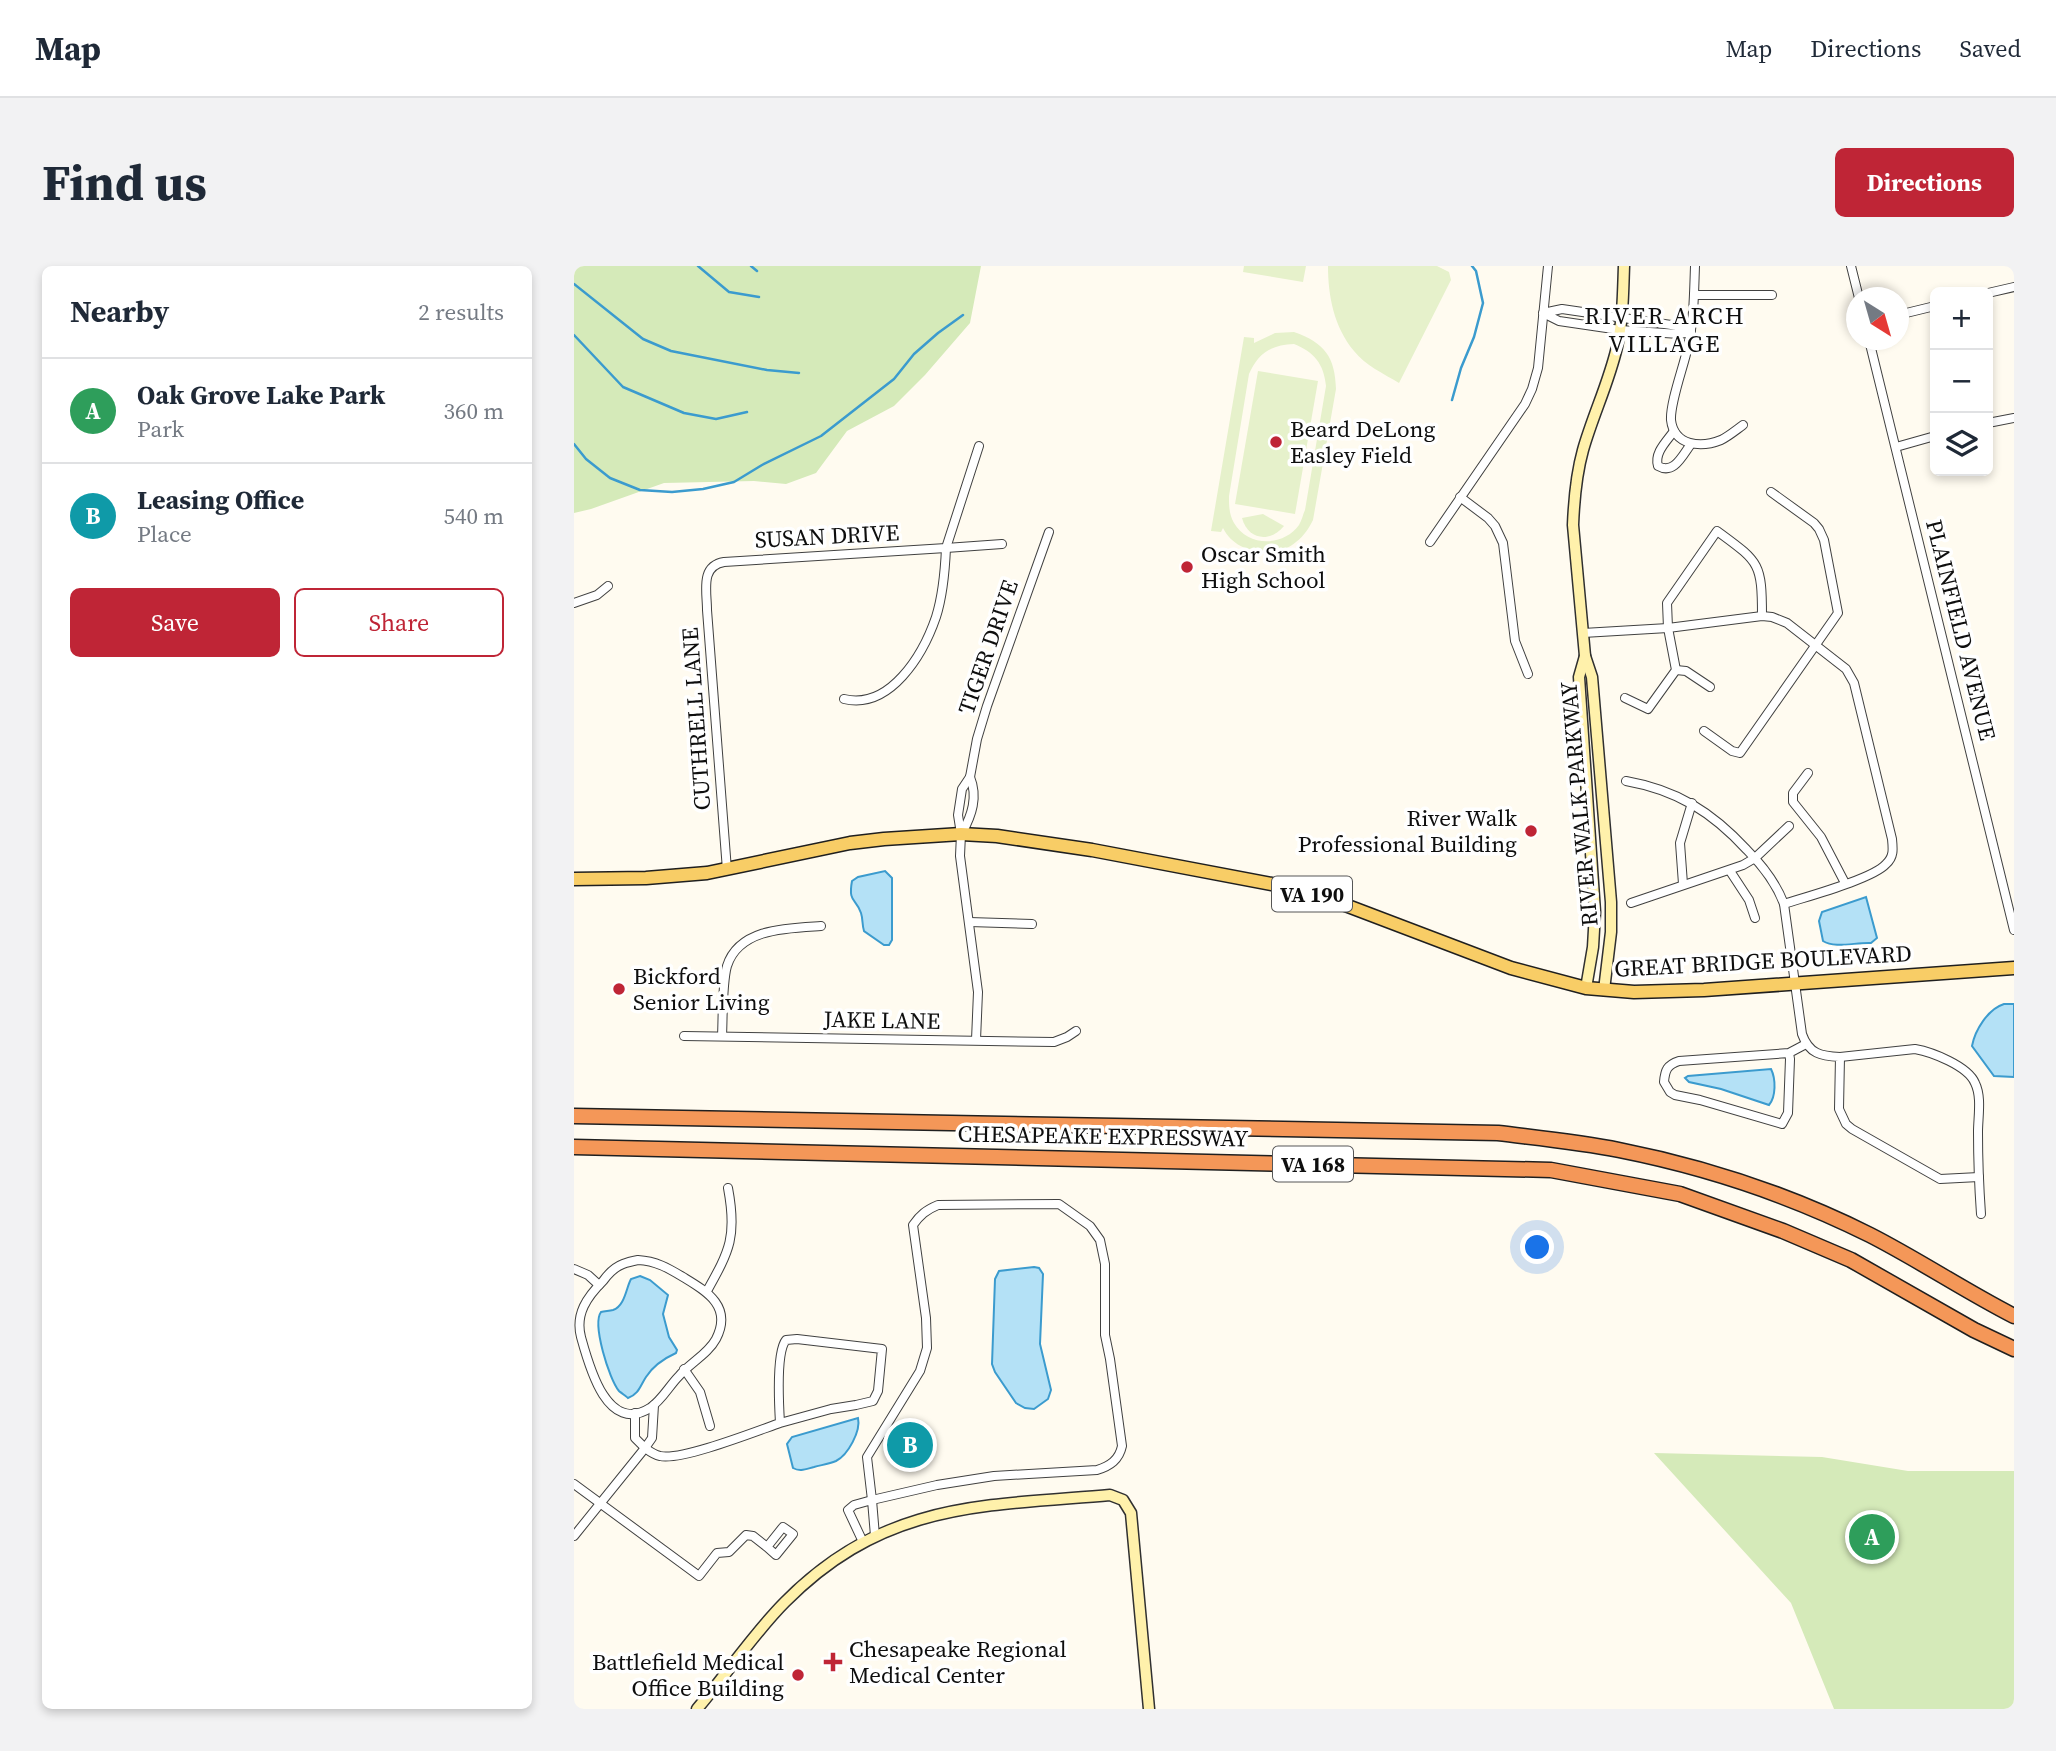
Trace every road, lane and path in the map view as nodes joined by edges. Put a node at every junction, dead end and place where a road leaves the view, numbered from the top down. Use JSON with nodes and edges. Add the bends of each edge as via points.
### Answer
{"nodes":[{"id":1,"x":1548,"y":266,"type":"edge"},
{"id":2,"x":1624,"y":266,"type":"edge"},
{"id":3,"x":1695,"y":266,"type":"edge"},
{"id":4,"x":1850,"y":266,"type":"edge"},
{"id":5,"x":1856,"y":287,"type":"edge"},
{"id":6,"x":2014,"y":287,"type":"edge"},
{"id":7,"x":1993,"y":292,"type":"edge"},
{"id":8,"x":1694,"y":295,"type":"junction"},
{"id":9,"x":1772,"y":295,"type":"dead end"},
{"id":10,"x":1930,"y":307,"type":"edge"},
{"id":11,"x":1909,"y":312,"type":"edge"},
{"id":12,"x":1544,"y":313,"type":"junction"},
{"id":13,"x":1622,"y":316,"type":"junction"},
{"id":14,"x":1620,"y":330,"type":"junction"},
{"id":15,"x":1691,"y":331,"type":"junction"},
{"id":16,"x":1872,"y":350,"type":"edge"},
{"id":17,"x":2014,"y":418,"type":"edge"},
{"id":18,"x":1993,"y":422,"type":"edge"},
{"id":19,"x":1743,"y":425,"type":"dead end"},
{"id":20,"x":1674,"y":431,"type":"junction"},
{"id":21,"x":1930,"y":437,"type":"edge"},
{"id":22,"x":1691,"y":444,"type":"junction"},
{"id":23,"x":979,"y":446,"type":"dead end"},
{"id":24,"x":1896,"y":447,"type":"junction"},
{"id":25,"x":1772,"y":492,"type":"dead end"},
{"id":26,"x":1460,"y":497,"type":"junction"},
{"id":27,"x":1049,"y":532,"type":"dead end"},
{"id":28,"x":1430,"y":542,"type":"dead end"},
{"id":29,"x":1002,"y":544,"type":"dead end"},
{"id":30,"x":946,"y":548,"type":"junction"},
{"id":31,"x":711,"y":567,"type":"joint"},
{"id":32,"x":608,"y":586,"type":"dead end"},
{"id":33,"x":574,"y":603,"type":"edge"},
{"id":34,"x":1762,"y":616,"type":"junction"},
{"id":35,"x":1668,"y":628,"type":"junction"},
{"id":36,"x":1583,"y":633,"type":"junction"},
{"id":37,"x":1817,"y":645,"type":"junction"},
{"id":38,"x":1585,"y":656,"type":"junction"},
{"id":39,"x":1676,"y":670,"type":"junction"},
{"id":40,"x":1528,"y":674,"type":"dead end"},
{"id":41,"x":1710,"y":687,"type":"dead end"},
{"id":42,"x":1625,"y":698,"type":"dead end"},
{"id":43,"x":844,"y":699,"type":"dead end"},
{"id":44,"x":1704,"y":732,"type":"dead end"},
{"id":45,"x":1808,"y":773,"type":"dead end"},
{"id":46,"x":970,"y":777,"type":"junction"},
{"id":47,"x":1626,"y":781,"type":"dead end"},
{"id":48,"x":1692,"y":803,"type":"junction"},
{"id":49,"x":1789,"y":825,"type":"dead end"},
{"id":50,"x":961,"y":834,"type":"junction"},
{"id":51,"x":1755,"y":858,"type":"junction"},
{"id":52,"x":727,"y":870,"type":"junction"},
{"id":53,"x":574,"y":871,"type":"edge"},
{"id":54,"x":1730,"y":871,"type":"junction"},
{"id":55,"x":574,"y":879,"type":"edge"},
{"id":56,"x":608,"y":879,"type":"junction"},
{"id":57,"x":1845,"y":883,"type":"junction"},
{"id":58,"x":1683,"y":884,"type":"junction"},
{"id":59,"x":1632,"y":903,"type":"dead end"},
{"id":60,"x":1784,"y":904,"type":"junction"},
{"id":61,"x":1755,"y":918,"type":"dead end"},
{"id":62,"x":969,"y":922,"type":"junction"},
{"id":63,"x":1032,"y":924,"type":"dead end"},
{"id":64,"x":821,"y":926,"type":"dead end"},
{"id":65,"x":2014,"y":930,"type":"edge"},
{"id":66,"x":2014,"y":968,"type":"edge"},
{"id":67,"x":1796,"y":983,"type":"junction"},
{"id":68,"x":1586,"y":988,"type":"junction"},
{"id":69,"x":1605,"y":990,"type":"junction"},
{"id":70,"x":1076,"y":1031,"type":"dead end"},
{"id":71,"x":684,"y":1036,"type":"dead end"},
{"id":72,"x":722,"y":1036,"type":"junction"},
{"id":73,"x":976,"y":1041,"type":"junction"},
{"id":74,"x":1806,"y":1044,"type":"junction"},
{"id":75,"x":1788,"y":1053,"type":"junction"},
{"id":76,"x":1840,"y":1056,"type":"junction"},
{"id":77,"x":574,"y":1116,"type":"edge"},
{"id":78,"x":574,"y":1147,"type":"edge"},
{"id":79,"x":1979,"y":1177,"type":"junction"},
{"id":80,"x":728,"y":1188,"type":"dead end"},
{"id":81,"x":1981,"y":1213,"type":"dead end"},
{"id":82,"x":574,"y":1269,"type":"edge"},
{"id":83,"x":599,"y":1285,"type":"junction"},
{"id":84,"x":707,"y":1291,"type":"junction"},
{"id":85,"x":2014,"y":1316,"type":"edge"},
{"id":86,"x":2014,"y":1349,"type":"edge"},
{"id":87,"x":684,"y":1369,"type":"junction"},
{"id":88,"x":654,"y":1405,"type":"junction"},
{"id":89,"x":635,"y":1413,"type":"junction"},
{"id":90,"x":780,"y":1423,"type":"junction"},
{"id":91,"x":710,"y":1426,"type":"dead end"},
{"id":92,"x":645,"y":1448,"type":"junction"},
{"id":93,"x":574,"y":1484,"type":"edge"},
{"id":94,"x":872,"y":1500,"type":"junction"},
{"id":95,"x":599,"y":1505,"type":"junction"},
{"id":96,"x":574,"y":1536,"type":"edge"},
{"id":97,"x":875,"y":1536,"type":"junction"},
{"id":98,"x":863,"y":1542,"type":"junction"},
{"id":99,"x":767,"y":1548,"type":"dead end"},
{"id":100,"x":697,"y":1709,"type":"edge"},
{"id":101,"x":1149,"y":1709,"type":"edge"}],
"edges":[{"from":1,"to":12,"type":"street"},
{"from":2,"to":13,"type":"street","name":"RIVER WALK PARKWAY"},
{"from":3,"to":8,"type":"street"},
{"from":4,"to":5,"type":"street"},
{"from":6,"to":7,"type":"street"},
{"from":8,"to":9,"type":"street"},
{"from":8,"to":15,"type":"street"},
{"from":10,"to":11,"type":"street"},
{"from":12,"to":13,"type":"street","via":[[1562,309]]},
{"from":12,"to":14,"type":"street","via":[[1559,321]]},
{"from":12,"to":26,"type":"street","via":[[1538,368],[1525,404]]},
{"from":13,"to":14,"type":"street","name":"RIVER WALK PARKWAY"},
{"from":13,"to":15,"type":"street"},
{"from":14,"to":15,"type":"street"},
{"from":14,"to":36,"type":"street","name":"RIVER WALK PARKWAY","via":[[1575,485],[1573,525]]},
{"from":15,"to":20,"type":"street","via":[[1671,411]]},
{"from":16,"to":24,"type":"street","name":"PLAINFIELD AVENUE"},
{"from":17,"to":18,"type":"street"},
{"from":19,"to":22,"type":"street","via":[[1722,439]]},
{"from":20,"to":22,"type":"street"},
{"from":20,"to":22,"type":"street","via":[[1656,459],[1658,466],[1670,469],[1676,465]]},
{"from":21,"to":24,"type":"street"},
{"from":23,"to":30,"type":"street"},
{"from":24,"to":65,"type":"street","name":"PLAINFIELD AVENUE"},
{"from":25,"to":37,"type":"street","via":[[1814,523],[1824,540],[1838,613]]},
{"from":26,"to":28,"type":"street"},
{"from":26,"to":40,"type":"street","via":[[1488,518],[1500,534],[1515,641]]},
{"from":27,"to":46,"type":"street","name":"TIGER DRIVE","via":[[987,706]]},
{"from":29,"to":30,"type":"street","name":"SUSAN DRIVE"},
{"from":30,"to":31,"type":"street","name":"SUSAN DRIVE","via":[[724,562]]},
{"from":30,"to":43,"type":"street","via":[[936,618],[912,664],[882,694],[866,701]]},
{"from":31,"to":52,"type":"street","name":"CUTHRELL LANE","via":[[706,577],[707,610]]},
{"from":32,"to":33,"type":"street"},
{"from":34,"to":35,"type":"street"},
{"from":34,"to":35,"type":"street","via":[[1757,566],[1717,531],[1667,603]]},
{"from":34,"to":37,"type":"street","via":[[1787,623]]},
{"from":35,"to":36,"type":"street"},
{"from":35,"to":39,"type":"street"},
{"from":36,"to":38,"type":"street","name":"RIVER WALK PARKWAY"},
{"from":37,"to":44,"type":"street","via":[[1740,752]]},
{"from":37,"to":57,"type":"street","via":[[1846,669],[1854,683],[1892,839],[1893,853],[1887,864],[1874,874]]},
{"from":38,"to":68,"type":"street","name":"RIVER WALK PARKWAY","via":[[1579,677],[1595,912]]},
{"from":38,"to":69,"type":"street","name":"RIVER WALK PARKWAY","via":[[1592,677],[1611,902]]},
{"from":39,"to":41,"type":"street","via":[[1686,671]]},
{"from":39,"to":42,"type":"street","via":[[1648,709]]},
{"from":45,"to":57,"type":"street","via":[[1793,793],[1793,802],[1821,837]]},
{"from":46,"to":50,"type":"street","name":"TIGER DRIVE","via":[[962,789]]},
{"from":46,"to":50,"type":"street","name":"TIGER DRIVE","via":[[975,791]]},
{"from":47,"to":48,"type":"street","via":[[1665,790]]},
{"from":48,"to":51,"type":"street"},
{"from":48,"to":58,"type":"street","via":[[1681,843]]},
{"from":49,"to":51,"type":"street"},
{"from":50,"to":52,"type":"main road","name":"GREAT BRIDGE BOULEVARD","number":"VA 190","via":[[850,843]]},
{"from":50,"to":62,"type":"street"},
{"from":50,"to":68,"type":"main road","name":"GREAT BRIDGE BOULEVARD","number":"VA 190","via":[[1017,837],[1293,888],[1511,968]]},
{"from":51,"to":54,"type":"street"},
{"from":51,"to":60,"type":"street"},
{"from":52,"to":56,"type":"main road","name":"GREAT BRIDGE BOULEVARD","number":"VA 190"},
{"from":53,"to":56,"type":"main road"},
{"from":54,"to":58,"type":"street"},
{"from":54,"to":61,"type":"street"},
{"from":55,"to":56,"type":"main road","name":"GREAT BRIDGE BOULEVARD","number":"VA 190"},
{"from":57,"to":60,"type":"street"},
{"from":58,"to":59,"type":"street"},
{"from":60,"to":67,"type":"street"},
{"from":62,"to":63,"type":"street"},
{"from":62,"to":73,"type":"street","via":[[978,992]]},
{"from":64,"to":72,"type":"street","via":[[755,936],[735,951],[726,968]]},
{"from":66,"to":67,"type":"main road","name":"GREAT BRIDGE BOULEVARD","number":"VA 190"},
{"from":67,"to":69,"type":"main road","name":"GREAT BRIDGE BOULEVARD","number":"VA 190","via":[[1650,993]]},
{"from":67,"to":74,"type":"street"},
{"from":68,"to":69,"type":"main road","name":"GREAT BRIDGE BOULEVARD","number":"VA 190"},
{"from":70,"to":73,"type":"street","name":"JAKE LANE","via":[[1054,1042]]},
{"from":71,"to":72,"type":"street","name":"JAKE LANE"},
{"from":72,"to":73,"type":"street","name":"JAKE LANE"},
{"from":74,"to":75,"type":"street"},
{"from":74,"to":76,"type":"street","via":[[1823,1056]]},
{"from":75,"to":75,"type":"street","via":[[1679,1061],[1666,1068],[1664,1082],[1675,1095],[1782,1124],[1788,1113]]},
{"from":76,"to":79,"type":"street","via":[[1839,1109],[1846,1124],[1940,1178]]},
{"from":76,"to":79,"type":"street","via":[[1915,1049],[1960,1067],[1972,1077],[1978,1091]]},
{"from":77,"to":85,"type":"highway","name":"CHESAPEAKE EXPRESSWAY","number":"VA 168","via":[[1498,1133],[1543,1139],[1619,1150],[1793,1201],[1871,1236]]},
{"from":78,"to":86,"type":"highway","name":"CHESAPEAKE EXPRESSWAY","number":"VA 168","via":[[1550,1170],[1680,1194],[1783,1231],[1851,1260]]},
{"from":79,"to":81,"type":"street"},
{"from":80,"to":84,"type":"street","via":[[732,1237]]},
{"from":82,"to":83,"type":"street"},
{"from":83,"to":84,"type":"street","via":[[621,1264],[638,1260],[654,1262]]},
{"from":83,"to":89,"type":"street","via":[[581,1312],[581,1336],[601,1395],[613,1408]]},
{"from":84,"to":87,"type":"street","via":[[719,1311],[718,1336],[709,1350]]},
{"from":87,"to":88,"type":"street"},
{"from":87,"to":91,"type":"street","via":[[700,1391]]},
{"from":88,"to":89,"type":"street"},
{"from":88,"to":92,"type":"street","via":[[652,1438]]},
{"from":89,"to":92,"type":"street","via":[[635,1438]]},
{"from":90,"to":90,"type":"street","via":[[873,1401],[882,1349],[786,1340],[781,1349]]},
{"from":90,"to":92,"type":"street","via":[[677,1455],[660,1456]]},
{"from":92,"to":95,"type":"street"},
{"from":93,"to":95,"type":"street"},
{"from":94,"to":94,"type":"street","via":[[867,1457],[920,1371],[927,1348],[913,1225],[919,1216],[938,1205],[1059,1204],[1090,1226],[1100,1240],[1105,1264],[1105,1335],[1122,1446],[1115,1461],[1097,1470],[994,1476]]},
{"from":94,"to":97,"type":"street"},
{"from":94,"to":98,"type":"street","via":[[848,1510]]},
{"from":95,"to":96,"type":"street"},
{"from":95,"to":99,"type":"street","via":[[699,1576],[717,1553],[729,1552],[746,1535]]},
{"from":97,"to":98,"type":"street"},
{"from":97,"to":101,"type":"street","via":[[922,1517],[997,1503],[1110,1495],[1124,1500],[1133,1524]]},
{"from":98,"to":100,"type":"street","via":[[812,1577],[783,1604]]}]}
